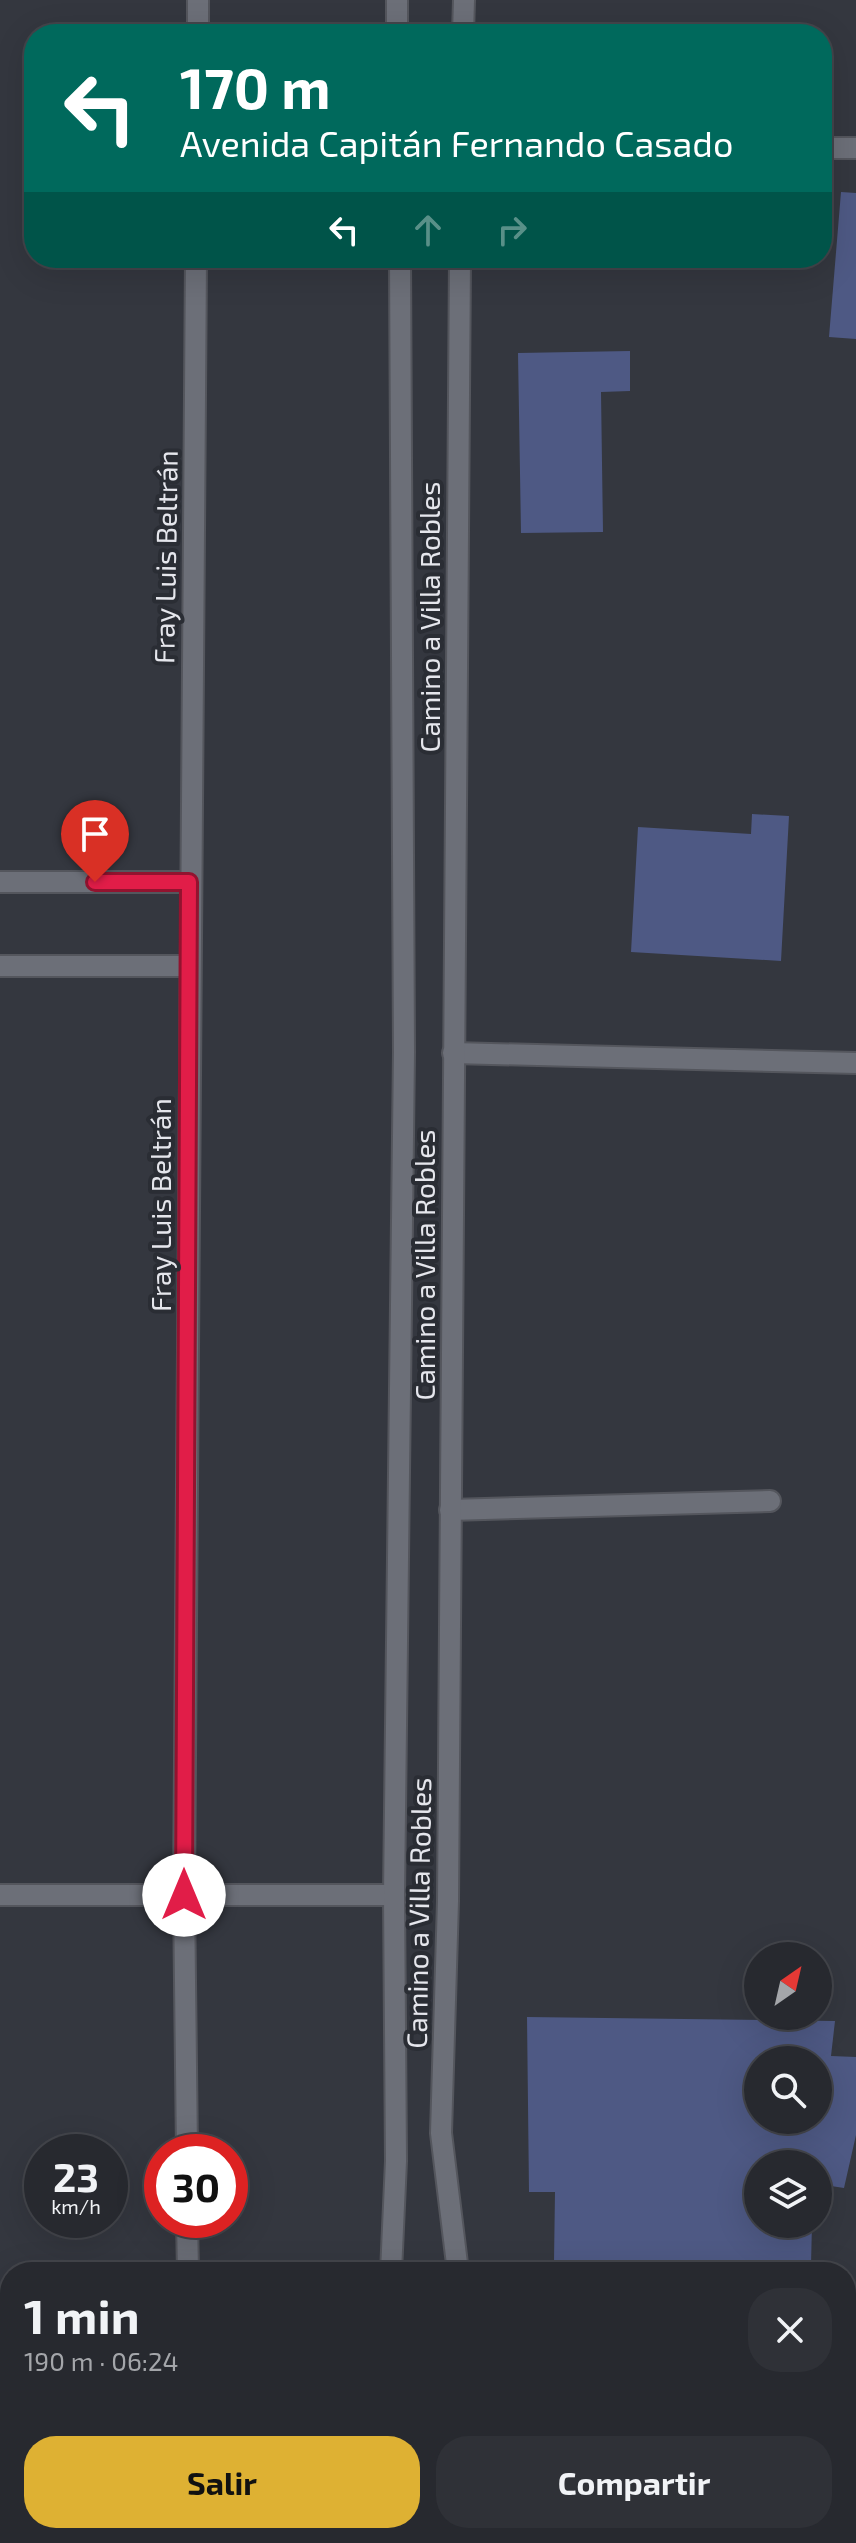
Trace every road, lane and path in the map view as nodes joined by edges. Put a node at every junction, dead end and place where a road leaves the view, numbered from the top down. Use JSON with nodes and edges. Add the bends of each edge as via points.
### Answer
{"nodes":[{"id":1,"x":198,"y":0,"type":"edge"},
{"id":2,"x":389,"y":0,"type":"edge"},
{"id":3,"x":397,"y":0,"type":"edge"},
{"id":4,"x":464,"y":0,"type":"edge"},
{"id":5,"x":198,"y":24,"type":"edge"},
{"id":6,"x":397,"y":24,"type":"edge"},
{"id":7,"x":463,"y":24,"type":"edge"},
{"id":8,"x":832,"y":148,"type":"edge"},
{"id":9,"x":856,"y":148,"type":"edge"},
{"id":10,"x":196,"y":268,"type":"edge"},
{"id":11,"x":400,"y":268,"type":"edge"},
{"id":12,"x":460,"y":268,"type":"edge"},
{"id":13,"x":0,"y":882,"type":"edge"},
{"id":14,"x":189,"y":882,"type":"junction"},
{"id":15,"x":0,"y":966,"type":"edge"},
{"id":16,"x":189,"y":966,"type":"junction"},
{"id":17,"x":453,"y":1053,"type":"junction"},
{"id":18,"x":856,"y":1063,"type":"edge"},
{"id":19,"x":770,"y":1501,"type":"dead end"},
{"id":20,"x":450,"y":1510,"type":"junction"},
{"id":21,"x":0,"y":1895,"type":"edge"},
{"id":22,"x":184,"y":1895,"type":"junction"},
{"id":23,"x":394,"y":1895,"type":"junction"},
{"id":24,"x":187,"y":2134,"type":"edge"},
{"id":25,"x":187,"y":2238,"type":"edge"},
{"id":26,"x":188,"y":2262,"type":"edge"},
{"id":27,"x":391,"y":2262,"type":"edge"},
{"id":28,"x":457,"y":2262,"type":"edge"}],
"edges":[{"from":1,"to":5,"type":"main road"},
{"from":2,"to":3,"type":"main road"},
{"from":3,"to":6,"type":"main road"},
{"from":4,"to":7,"type":"main road"},
{"from":8,"to":9,"type":"main road"},
{"from":10,"to":14,"type":"main road","name":"Fray Luis Beltrán"},
{"from":11,"to":23,"type":"main road","name":"Camino a Villa Robles","via":[[404,1052]]},
{"from":12,"to":17,"type":"main road","name":"Camino a Villa Robles"},
{"from":13,"to":14,"type":"main road"},
{"from":14,"to":16,"type":"main road","name":"Fray Luis Beltrán"},
{"from":15,"to":16,"type":"main road"},
{"from":16,"to":22,"type":"main road","name":"Fray Luis Beltrán"},
{"from":17,"to":18,"type":"main road"},
{"from":17,"to":20,"type":"main road","name":"Camino a Villa Robles"},
{"from":19,"to":20,"type":"main road"},
{"from":20,"to":28,"type":"main road","name":"Camino a Villa Robles","via":[[441,2133]]},
{"from":21,"to":22,"type":"main road"},
{"from":22,"to":23,"type":"main road"},
{"from":22,"to":24,"type":"main road","name":"Fray Luis Beltrán"},
{"from":23,"to":27,"type":"main road","name":"Camino a Villa Robles"},
{"from":25,"to":26,"type":"main road"}]}
